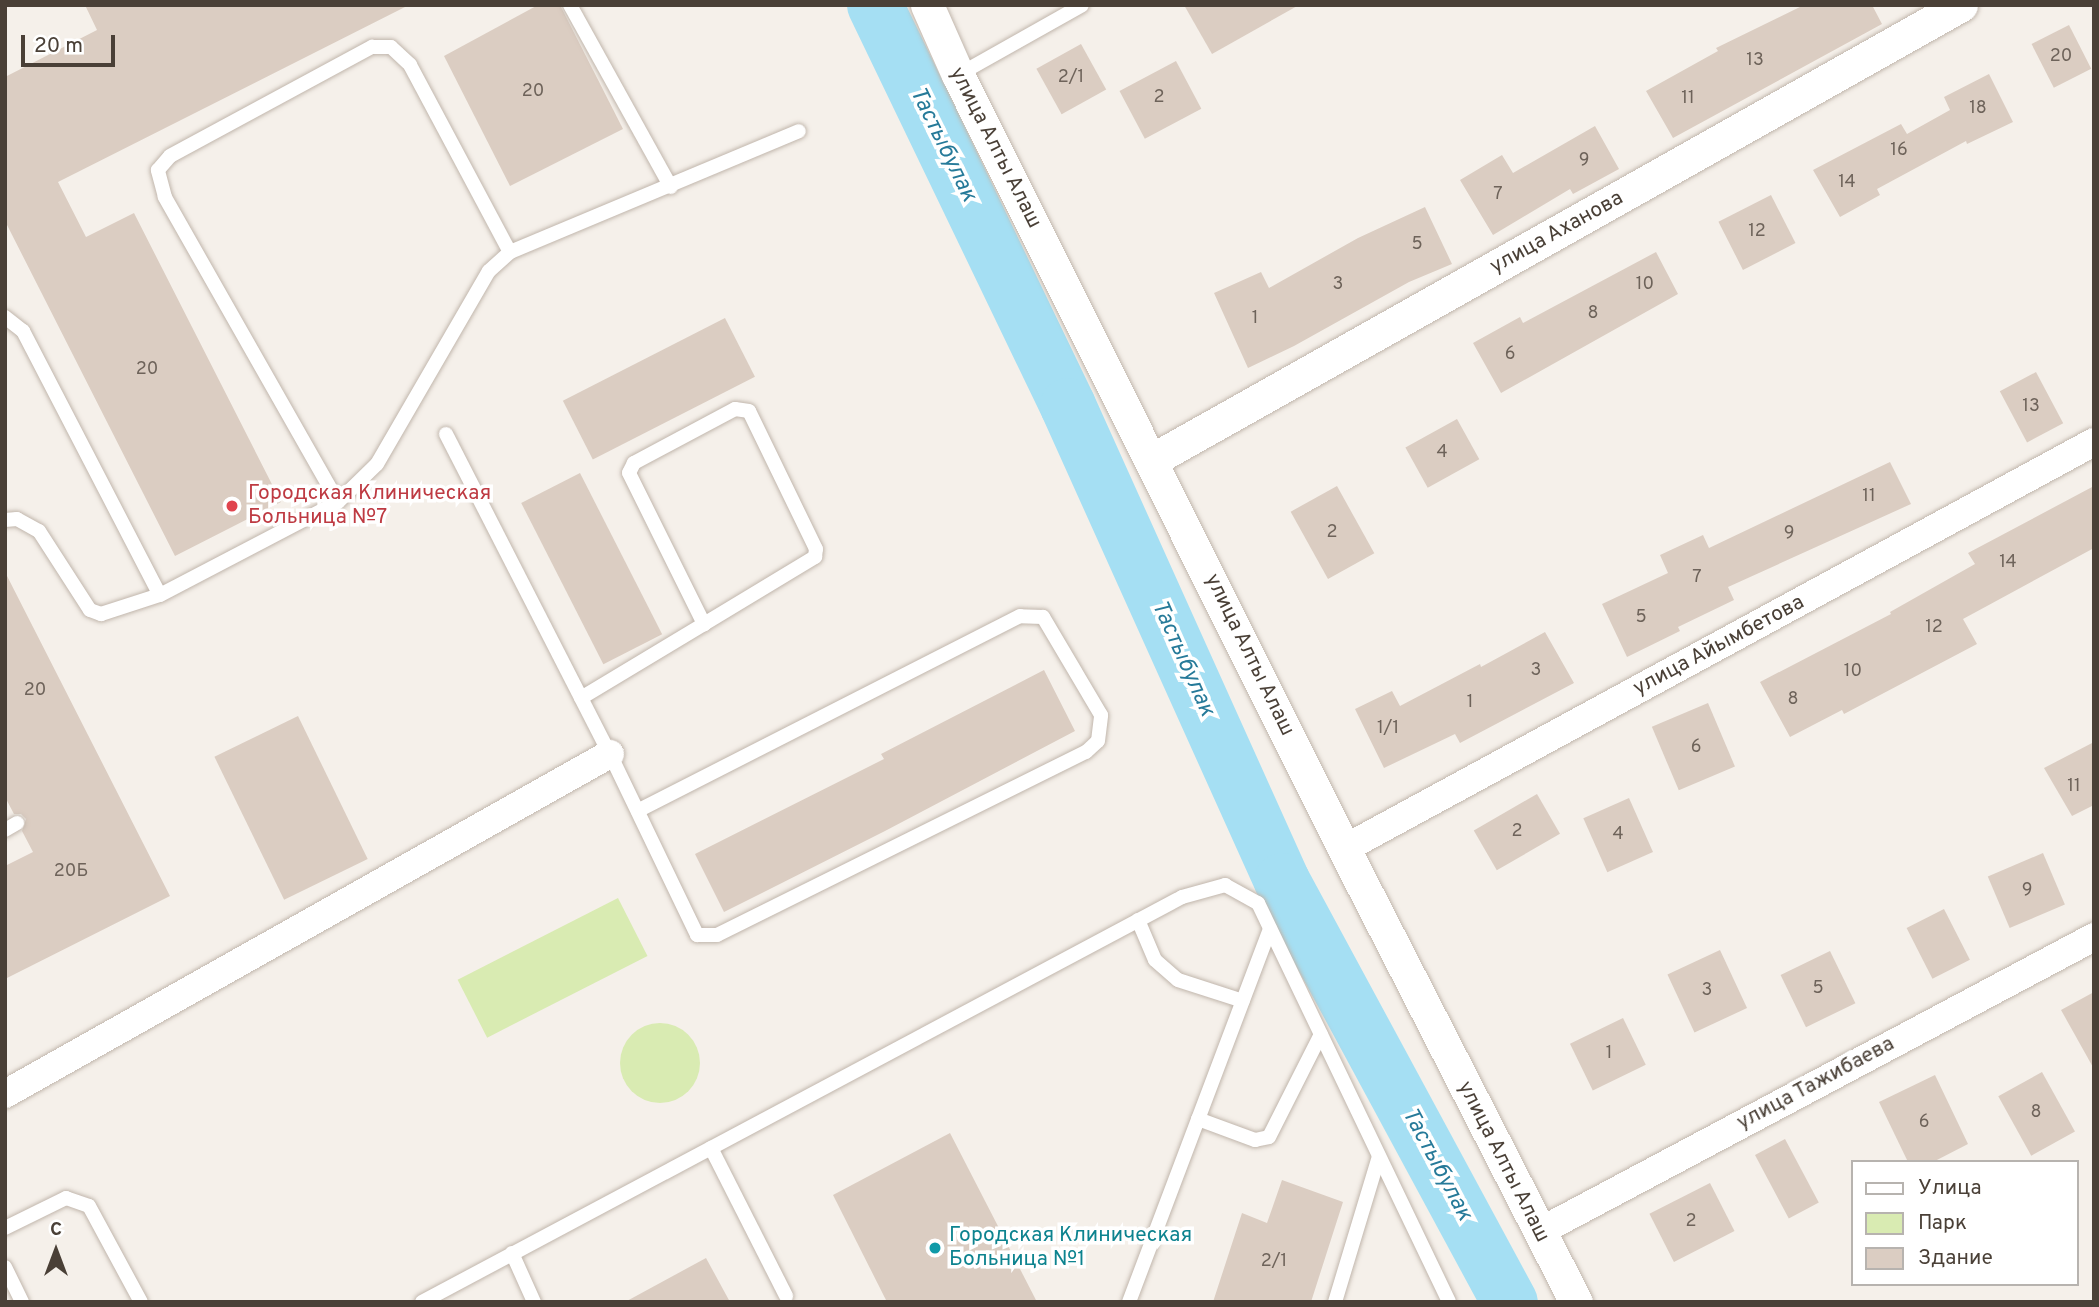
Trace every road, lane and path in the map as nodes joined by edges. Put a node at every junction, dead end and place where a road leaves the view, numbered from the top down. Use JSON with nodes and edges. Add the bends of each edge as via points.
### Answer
{"nodes":[{"id":1,"x":570,"y":5,"type":"edge"},
{"id":2,"x":927,"y":5,"type":"edge"},
{"id":3,"x":1082,"y":5,"type":"edge"},
{"id":4,"x":1961,"y":5,"type":"edge"},
{"id":5,"x":958,"y":75,"type":"junction"},
{"id":6,"x":799,"y":131,"type":"dead end"},
{"id":7,"x":671,"y":187,"type":"junction"},
{"id":8,"x":510,"y":252,"type":"junction"},
{"id":9,"x":5,"y":317,"type":"edge"},
{"id":10,"x":446,"y":434,"type":"dead end"},
{"id":11,"x":2094,"y":442,"type":"edge"},
{"id":12,"x":1152,"y":460,"type":"junction"},
{"id":13,"x":338,"y":502,"type":"junction"},
{"id":14,"x":5,"y":520,"type":"edge"},
{"id":15,"x":160,"y":595,"type":"junction"},
{"id":16,"x":705,"y":624,"type":"junction"},
{"id":17,"x":581,"y":698,"type":"junction"},
{"id":18,"x":610,"y":754,"type":"junction"},
{"id":19,"x":638,"y":811,"type":"junction"},
{"id":20,"x":1345,"y":849,"type":"junction"},
{"id":21,"x":1138,"y":920,"type":"junction"},
{"id":22,"x":1270,"y":929,"type":"junction"},
{"id":23,"x":2094,"y":937,"type":"edge"},
{"id":24,"x":1243,"y":1001,"type":"junction"},
{"id":25,"x":1321,"y":1034,"type":"junction"},
{"id":26,"x":5,"y":1094,"type":"edge"},
{"id":27,"x":1198,"y":1119,"type":"junction"},
{"id":28,"x":711,"y":1147,"type":"junction"},
{"id":29,"x":1379,"y":1156,"type":"junction"},
{"id":30,"x":5,"y":1228,"type":"edge"},
{"id":31,"x":1539,"y":1233,"type":"junction"},
{"id":32,"x":512,"y":1254,"type":"junction"},
{"id":33,"x":5,"y":1267,"type":"edge"},
{"id":34,"x":786,"y":1296,"type":"dead end"},
{"id":35,"x":22,"y":1302,"type":"edge"},
{"id":36,"x":141,"y":1302,"type":"edge"},
{"id":37,"x":422,"y":1302,"type":"edge"},
{"id":38,"x":534,"y":1302,"type":"edge"},
{"id":39,"x":1129,"y":1302,"type":"edge"},
{"id":40,"x":1335,"y":1302,"type":"edge"},
{"id":41,"x":1449,"y":1302,"type":"edge"},
{"id":42,"x":1576,"y":1302,"type":"edge"}],
"edges":[{"from":1,"to":7,"type":"lane"},
{"from":2,"to":5,"type":"street","name":"улица Алты Алаш"},
{"from":3,"to":5,"type":"lane"},
{"from":4,"to":12,"type":"street","name":"улица Аханова"},
{"from":5,"to":12,"type":"street","name":"улица Алты Алаш"},
{"from":6,"to":7,"type":"lane"},
{"from":7,"to":8,"type":"lane"},
{"from":8,"to":13,"type":"lane","via":[[489,271],[377,464]]},
{"from":8,"to":13,"type":"lane","via":[[410,65],[391,47],[372,47],[170,156],[158,170],[165,197]]},
{"from":9,"to":15,"type":"lane","via":[[23,331]]},
{"from":10,"to":17,"type":"lane"},
{"from":11,"to":20,"type":"street","name":"улица Айымбетова"},
{"from":12,"to":20,"type":"street","name":"улица Алты Алаш"},
{"from":13,"to":15,"type":"lane"},
{"from":14,"to":15,"type":"lane","via":[[17,519],[39,531],[90,610],[101,614]]},
{"from":16,"to":16,"type":"lane","via":[[814,557],[816,549],[749,411],[735,409],[634,463],[629,473]]},
{"from":16,"to":17,"type":"lane"},
{"from":17,"to":18,"type":"lane"},
{"from":18,"to":19,"type":"lane"},
{"from":18,"to":26,"type":"street"},
{"from":19,"to":19,"type":"lane","via":[[697,935],[717,935],[1086,752],[1098,741],[1101,715],[1043,617],[1020,616]]},
{"from":20,"to":31,"type":"street","name":"улица Алты Алаш"},
{"from":21,"to":22,"type":"lane","via":[[1182,897],[1225,885],[1258,903]]},
{"from":21,"to":24,"type":"lane","via":[[1155,960],[1178,980]]},
{"from":21,"to":28,"type":"lane"},
{"from":22,"to":24,"type":"lane"},
{"from":22,"to":25,"type":"lane"},
{"from":23,"to":31,"type":"street","name":"улица Тажибаева"},
{"from":24,"to":27,"type":"lane"},
{"from":25,"to":27,"type":"lane","via":[[1269,1137],[1255,1140]]},
{"from":25,"to":29,"type":"lane"},
{"from":27,"to":39,"type":"lane"},
{"from":28,"to":32,"type":"lane"},
{"from":28,"to":34,"type":"lane"},
{"from":29,"to":40,"type":"lane"},
{"from":29,"to":41,"type":"lane"},
{"from":30,"to":36,"type":"lane","via":[[66,1198],[89,1206]]},
{"from":31,"to":42,"type":"street","name":"улица Алты Алаш"},
{"from":32,"to":37,"type":"lane"},
{"from":32,"to":38,"type":"lane"},
{"from":33,"to":35,"type":"lane"}]}
